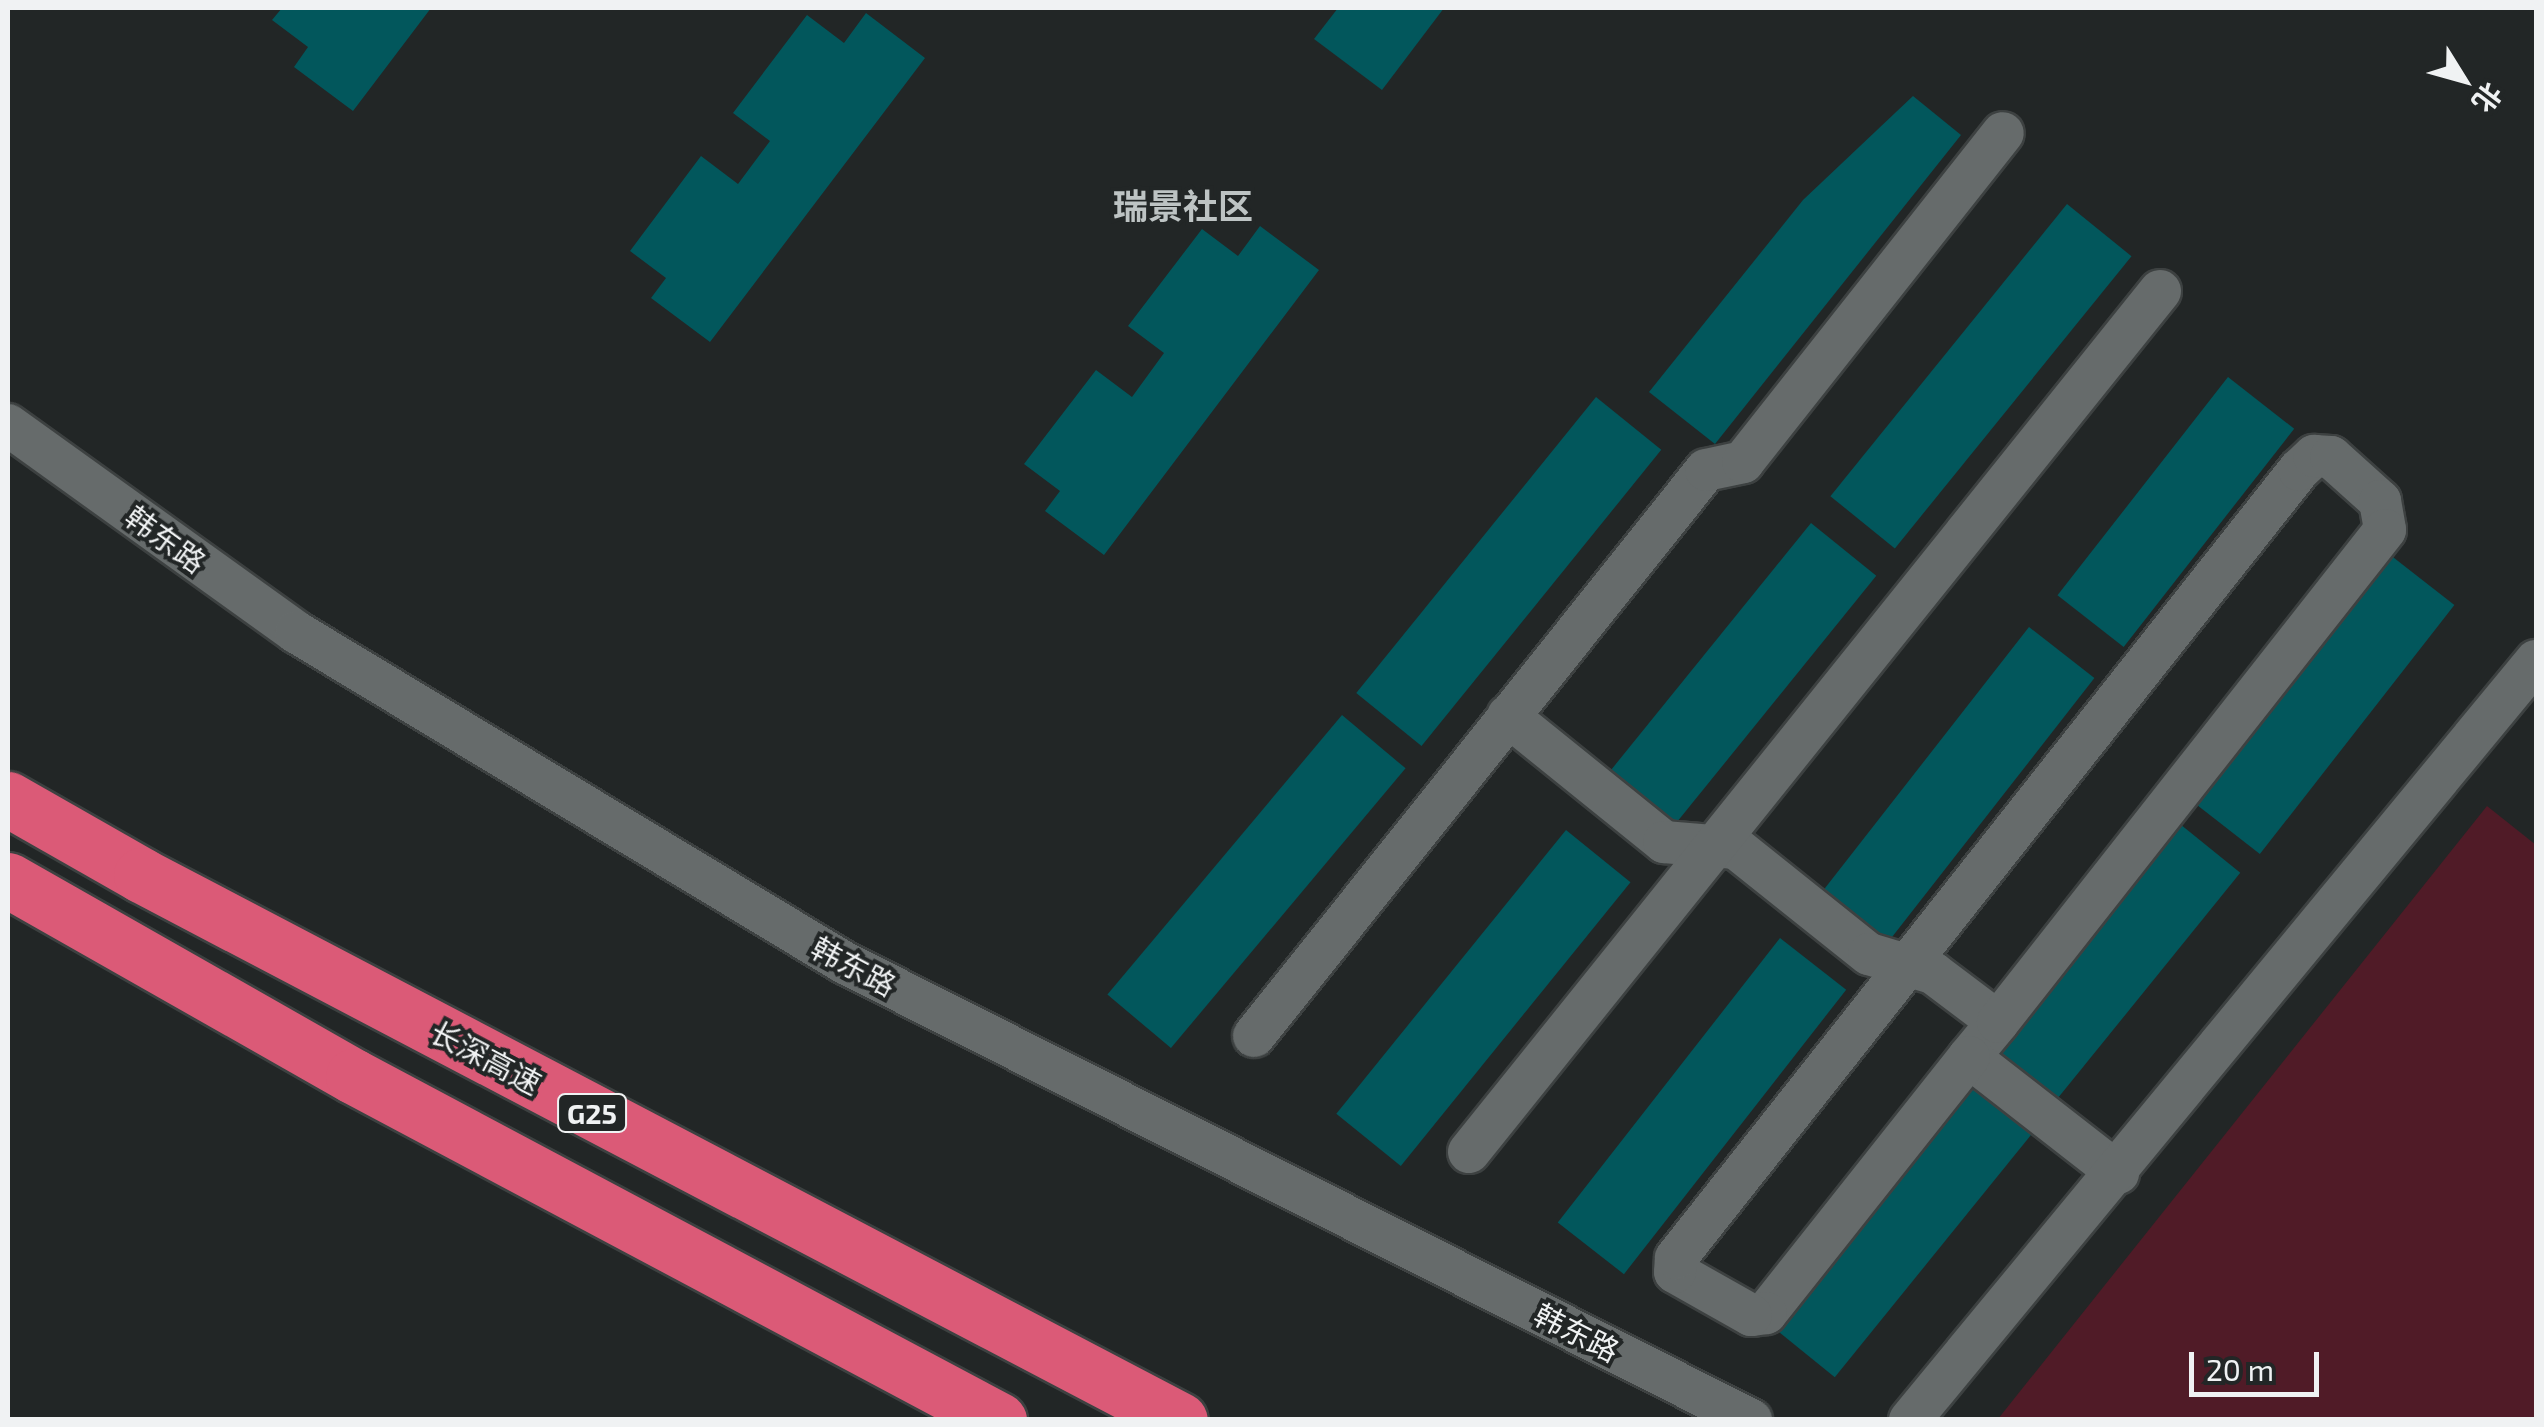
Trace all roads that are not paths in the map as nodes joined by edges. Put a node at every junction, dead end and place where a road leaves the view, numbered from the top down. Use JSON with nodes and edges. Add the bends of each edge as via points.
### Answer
{"nodes":[{"id":1,"x":2003,"y":134,"type":"dead end"},
{"id":2,"x":2160,"y":291,"type":"dead end"},
{"id":3,"x":8,"y":426,"type":"edge"},
{"id":4,"x":2536,"y":661,"type":"edge"},
{"id":5,"x":1508,"y":716,"type":"junction"},
{"id":6,"x":8,"y":799,"type":"edge"},
{"id":7,"x":1713,"y":846,"type":"junction"},
{"id":8,"x":8,"y":880,"type":"edge"},
{"id":9,"x":1909,"y":965,"type":"junction"},
{"id":10,"x":1998,"y":1022,"type":"junction"},
{"id":11,"x":1254,"y":1036,"type":"dead end"},
{"id":12,"x":1969,"y":1057,"type":"junction"},
{"id":13,"x":1469,"y":1152,"type":"dead end"},
{"id":14,"x":2118,"y":1172,"type":"junction"},
{"id":15,"x":999,"y":1420,"type":"edge"},
{"id":16,"x":1180,"y":1420,"type":"edge"},
{"id":17,"x":1752,"y":1420,"type":"edge"},
{"id":18,"x":1910,"y":1420,"type":"edge"}],
"edges":[{"from":1,"to":5,"type":"street","via":[[1743,462],[1706,470]]},
{"from":2,"to":7,"type":"street"},
{"from":3,"to":17,"type":"street","name":"韩东路","via":[[296,632],[845,963]]},
{"from":4,"to":14,"type":"street"},
{"from":5,"to":7,"type":"street","via":[[1664,842]]},
{"from":5,"to":11,"type":"street"},
{"from":6,"to":16,"type":"highway","name":"长深高速","number":"G25","via":[[176,894]]},
{"from":7,"to":9,"type":"street","via":[[1736,848],[1870,954]]},
{"from":7,"to":13,"type":"street"},
{"from":8,"to":15,"type":"highway","number":"G25","via":[[353,1076]]},
{"from":9,"to":10,"type":"street","via":[[1933,972]]},
{"from":9,"to":10,"type":"street","via":[[2299,470],[2314,456],[2331,457],[2380,501],[2385,530]]},
{"from":9,"to":12,"type":"street","via":[[1676,1258],[1675,1272],[1750,1315],[1766,1313]]},
{"from":10,"to":12,"type":"street"},
{"from":12,"to":14,"type":"street"},
{"from":14,"to":18,"type":"street"}]}
